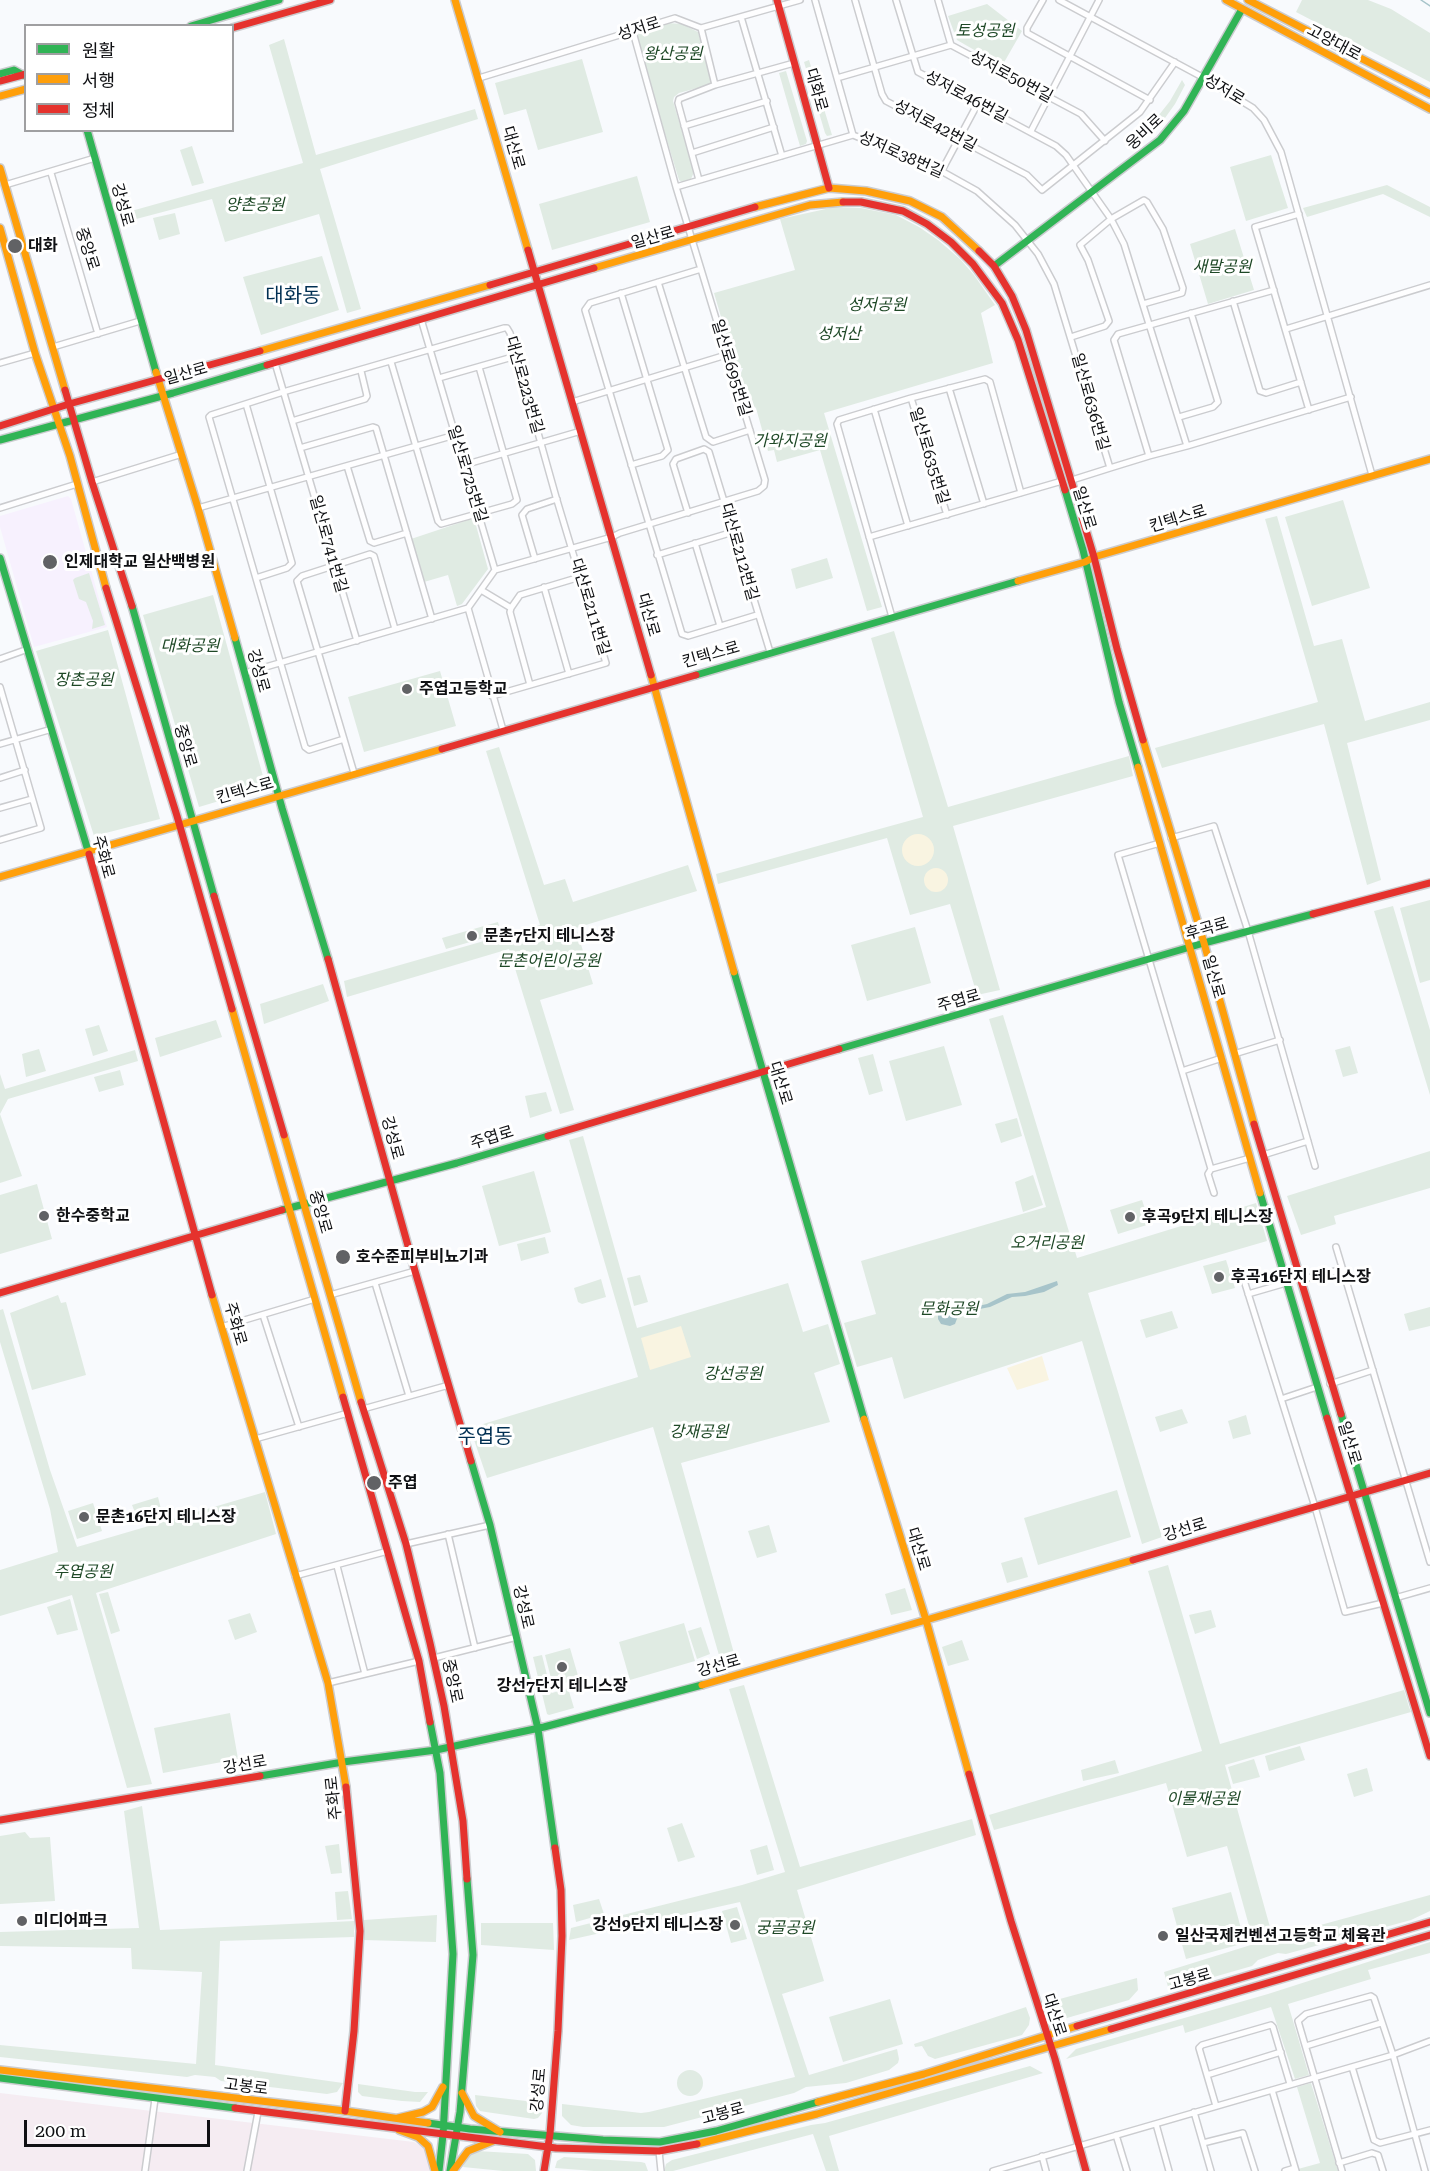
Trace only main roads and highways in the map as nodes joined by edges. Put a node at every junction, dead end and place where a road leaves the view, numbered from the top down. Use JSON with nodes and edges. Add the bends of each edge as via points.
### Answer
{"nodes":[{"id":1,"x":279,"y":0,"type":"edge"},
{"id":2,"x":330,"y":0,"type":"edge"},
{"id":3,"x":455,"y":0,"type":"edge"},
{"id":4,"x":1226,"y":0,"type":"edge"},
{"id":5,"x":1248,"y":0,"type":"edge"},
{"id":6,"x":778,"y":3,"type":"edge"},
{"id":7,"x":1242,"y":9,"type":"junction"},
{"id":8,"x":198,"y":24,"type":"edge"},
{"id":9,"x":234,"y":27,"type":"edge"},
{"id":10,"x":0,"y":74,"type":"edge"},
{"id":11,"x":24,"y":74,"type":"edge"},
{"id":12,"x":0,"y":81,"type":"edge"},
{"id":13,"x":24,"y":90,"type":"edge"},
{"id":14,"x":8,"y":94,"type":"junction"},
{"id":15,"x":1430,"y":94,"type":"edge"},
{"id":16,"x":0,"y":96,"type":"edge"},
{"id":17,"x":0,"y":101,"type":"edge"},
{"id":18,"x":1430,"y":110,"type":"edge"},
{"id":19,"x":88,"y":132,"type":"edge"},
{"id":20,"x":0,"y":168,"type":"edge"},
{"id":21,"x":829,"y":188,"type":"junction"},
{"id":22,"x":0,"y":228,"type":"edge"},
{"id":23,"x":994,"y":266,"type":"junction"},
{"id":24,"x":534,"y":271,"type":"junction"},
{"id":25,"x":538,"y":284,"type":"junction"},
{"id":26,"x":159,"y":379,"type":"junction"},
{"id":27,"x":164,"y":395,"type":"junction"},
{"id":28,"x":69,"y":404,"type":"junction"},
{"id":29,"x":53,"y":409,"type":"junction"},
{"id":30,"x":75,"y":421,"type":"junction"},
{"id":31,"x":58,"y":424,"type":"junction"},
{"id":32,"x":0,"y":426,"type":"edge"},
{"id":33,"x":0,"y":440,"type":"edge"},
{"id":34,"x":1430,"y":459,"type":"edge"},
{"id":35,"x":1094,"y":557,"type":"junction"},
{"id":36,"x":1086,"y":562,"type":"junction"},
{"id":37,"x":1,"y":563,"type":"edge"},
{"id":38,"x":654,"y":686,"type":"junction"},
{"id":39,"x":279,"y":795,"type":"junction"},
{"id":40,"x":192,"y":821,"type":"junction"},
{"id":41,"x":179,"y":824,"type":"junction"},
{"id":42,"x":88,"y":851,"type":"junction"},
{"id":43,"x":0,"y":877,"type":"edge"},
{"id":44,"x":1430,"y":883,"type":"edge"},
{"id":45,"x":1204,"y":943,"type":"junction"},
{"id":46,"x":1191,"y":948,"type":"junction"},
{"id":47,"x":992,"y":1005,"type":"joint"},
{"id":48,"x":762,"y":1071,"type":"junction"},
{"id":49,"x":390,"y":1180,"type":"junction"},
{"id":50,"x":304,"y":1204,"type":"junction"},
{"id":51,"x":288,"y":1209,"type":"junction"},
{"id":52,"x":197,"y":1235,"type":"junction"},
{"id":53,"x":0,"y":1293,"type":"edge"},
{"id":54,"x":1430,"y":1473,"type":"edge"},
{"id":55,"x":1364,"y":1493,"type":"junction"},
{"id":56,"x":1351,"y":1496,"type":"junction"},
{"id":57,"x":926,"y":1620,"type":"junction"},
{"id":58,"x":1430,"y":1713,"type":"edge"},
{"id":59,"x":538,"y":1729,"type":"junction"},
{"id":60,"x":451,"y":1747,"type":"junction"},
{"id":61,"x":436,"y":1750,"type":"junction"},
{"id":62,"x":1430,"y":1756,"type":"edge"},
{"id":63,"x":344,"y":1762,"type":"junction"},
{"id":64,"x":0,"y":1820,"type":"edge"},
{"id":65,"x":1430,"y":1923,"type":"edge"},
{"id":66,"x":1430,"y":1935,"type":"edge"},
{"id":67,"x":1047,"y":2036,"type":"junction"},
{"id":68,"x":1050,"y":2046,"type":"junction"},
{"id":69,"x":0,"y":2070,"type":"edge"},
{"id":70,"x":0,"y":2079,"type":"edge"},
{"id":71,"x":445,"y":2082,"type":"junction"},
{"id":72,"x":462,"y":2092,"type":"junction"},
{"id":73,"x":345,"y":2111,"type":"junction"},
{"id":74,"x":398,"y":2118,"type":"junction"},
{"id":75,"x":444,"y":2126,"type":"junction"},
{"id":76,"x":457,"y":2127,"type":"junction"},
{"id":77,"x":399,"y":2130,"type":"junction"},
{"id":78,"x":500,"y":2132,"type":"junction"},
{"id":79,"x":550,"y":2134,"type":"junction"},
{"id":80,"x":443,"y":2135,"type":"junction"},
{"id":81,"x":456,"y":2137,"type":"junction"},
{"id":82,"x":493,"y":2141,"type":"junction"},
{"id":83,"x":548,"y":2147,"type":"junction"},
{"id":84,"x":437,"y":2171,"type":"edge"},
{"id":85,"x":452,"y":2171,"type":"edge"},
{"id":86,"x":544,"y":2171,"type":"edge"},
{"id":87,"x":1086,"y":2171,"type":"edge"}],
"edges":[{"from":1,"to":8,"type":"main road"},
{"from":2,"to":9,"type":"main road"},
{"from":3,"to":24,"type":"main road","name":"대산로"},
{"from":4,"to":7,"type":"main road","name":"고양대로"},
{"from":5,"to":15,"type":"main road","name":"고양대로"},
{"from":6,"to":21,"type":"main road","name":"대화로"},
{"from":7,"to":18,"type":"main road","name":"고양대로"},
{"from":7,"to":23,"type":"main road","name":"웅비로","via":[[1184,111],[1160,140]]},
{"from":10,"to":11,"type":"main road","via":[[14,70]]},
{"from":11,"to":12,"type":"main road"},
{"from":13,"to":14,"type":"main road"},
{"from":14,"to":16,"type":"main road"},
{"from":14,"to":17,"type":"main road"},
{"from":19,"to":26,"type":"main road","name":"강성로"},
{"from":20,"to":28,"type":"main road","name":"중앙로"},
{"from":21,"to":23,"type":"main road","name":"일산로","via":[[910,201],[942,217]]},
{"from":21,"to":24,"type":"main road","name":"일산로"},
{"from":22,"to":29,"type":"main road","name":"중앙로"},
{"from":23,"to":35,"type":"main road","name":"일산로","via":[[1026,330]]},
{"from":24,"to":25,"type":"main road","name":"대산로"},
{"from":24,"to":26,"type":"main road","name":"일산로"},
{"from":25,"to":27,"type":"main road","name":"일산로"},
{"from":25,"to":36,"type":"main road","name":"일산로","via":[[784,212],[834,202],[861,202],[903,211],[951,242],[974,264],[1002,303],[1018,340]]},
{"from":25,"to":38,"type":"main road","name":"대산로"},
{"from":26,"to":27,"type":"main road","name":"강성로"},
{"from":26,"to":28,"type":"main road","name":"일산로"},
{"from":27,"to":30,"type":"main road","name":"일산로"},
{"from":27,"to":39,"type":"main road","name":"강성로"},
{"from":28,"to":29,"type":"main road","name":"일산로"},
{"from":28,"to":30,"type":"main road","name":"중앙로"},
{"from":29,"to":31,"type":"main road","name":"중앙로"},
{"from":29,"to":32,"type":"main road","name":"일산로"},
{"from":30,"to":31,"type":"main road","name":"일산로"},
{"from":30,"to":40,"type":"main road","name":"중앙로","via":[[129,594]]},
{"from":31,"to":33,"type":"main road","name":"일산로"},
{"from":31,"to":41,"type":"main road","name":"중앙로"},
{"from":34,"to":35,"type":"main road","name":"킨텍스로"},
{"from":35,"to":36,"type":"main road","name":"킨텍스로"},
{"from":35,"to":45,"type":"main road","name":"일산로","via":[[1117,649]]},
{"from":36,"to":38,"type":"main road","name":"킨텍스로"},
{"from":36,"to":46,"type":"main road","name":"일산로","via":[[1119,702]]},
{"from":37,"to":42,"type":"main road","name":"주화로"},
{"from":38,"to":39,"type":"main road","name":"킨텍스로"},
{"from":38,"to":48,"type":"main road","name":"대산로"},
{"from":39,"to":40,"type":"main road","name":"킨텍스로"},
{"from":39,"to":49,"type":"main road","name":"강성로"},
{"from":40,"to":41,"type":"main road","name":"킨텍스로"},
{"from":40,"to":50,"type":"main road","name":"중앙로"},
{"from":41,"to":42,"type":"main road","name":"킨텍스로"},
{"from":41,"to":51,"type":"main road","name":"중앙로"},
{"from":42,"to":43,"type":"main road","name":"킨텍스로"},
{"from":42,"to":52,"type":"main road","name":"주화로"},
{"from":44,"to":45,"type":"main road","name":"후곡로"},
{"from":45,"to":46,"type":"main road","name":"후곡로"},
{"from":45,"to":55,"type":"main road","name":"일산로"},
{"from":46,"to":47,"type":"main road","name":"후곡로"},
{"from":46,"to":56,"type":"main road","name":"일산로"},
{"from":47,"to":48,"type":"main road","name":"주엽로"},
{"from":48,"to":49,"type":"main road","name":"주엽로"},
{"from":48,"to":57,"type":"main road","name":"대산로"},
{"from":49,"to":50,"type":"main road","name":"주엽로"},
{"from":49,"to":59,"type":"main road","name":"강성로","via":[[490,1525]]},
{"from":50,"to":51,"type":"main road","name":"주엽로"},
{"from":50,"to":60,"type":"main road","name":"중앙로","via":[[406,1544]]},
{"from":51,"to":52,"type":"main road","name":"주엽로"},
{"from":51,"to":61,"type":"main road","name":"중앙로","via":[[389,1550],[419,1661]]},
{"from":52,"to":53,"type":"main road","name":"주엽로"},
{"from":52,"to":63,"type":"main road","name":"주화로","via":[[328,1683]]},
{"from":54,"to":55,"type":"main road","name":"강선로"},
{"from":55,"to":56,"type":"main road","name":"강선로"},
{"from":55,"to":58,"type":"main road","name":"일산로"},
{"from":56,"to":57,"type":"main road","name":"강선로"},
{"from":56,"to":62,"type":"main road","name":"일산로"},
{"from":57,"to":59,"type":"main road","name":"강선로"},
{"from":57,"to":67,"type":"main road","name":"대산로"},
{"from":59,"to":60,"type":"main road","name":"강선로"},
{"from":59,"to":79,"type":"main road","name":"강성로","via":[[561,1890],[558,2031]]},
{"from":60,"to":61,"type":"main road","name":"강선로"},
{"from":60,"to":72,"type":"main road","name":"중앙로","via":[[463,1821],[473,1955]]},
{"from":61,"to":63,"type":"main road","name":"강선로"},
{"from":61,"to":71,"type":"main road","name":"중앙로","via":[[453,1954]]},
{"from":63,"to":64,"type":"main road","name":"강선로"},
{"from":63,"to":73,"type":"main road","name":"주화로","via":[[360,1930]]},
{"from":65,"to":67,"type":"main road","name":"고봉로"},
{"from":66,"to":68,"type":"main road","name":"고봉로"},
{"from":67,"to":68,"type":"main road","name":"대산로"},
{"from":67,"to":79,"type":"main road","name":"고봉로","via":[[708,2133],[660,2142]]},
{"from":68,"to":83,"type":"main road","name":"고봉로","via":[[718,2140],[659,2151]]},
{"from":68,"to":87,"type":"main road","name":"대산로"},
{"from":69,"to":73,"type":"main road","name":"고봉로"},
{"from":70,"to":77,"type":"main road","name":"고봉로"},
{"from":71,"to":74,"type":"main road","via":[[432,2108]]},
{"from":71,"to":75,"type":"main road","name":"중앙로"},
{"from":72,"to":76,"type":"main road","name":"중앙로"},
{"from":72,"to":78,"type":"main road","via":[[474,2116]]},
{"from":73,"to":74,"type":"main road","name":"고봉로"},
{"from":74,"to":75,"type":"main road","name":"고봉로"},
{"from":75,"to":76,"type":"main road","name":"고봉로"},
{"from":75,"to":80,"type":"main road","name":"중앙로"},
{"from":76,"to":78,"type":"main road","name":"고봉로"},
{"from":76,"to":81,"type":"main road","name":"중앙로"},
{"from":77,"to":80,"type":"main road","name":"고봉로"},
{"from":77,"to":84,"type":"main road","via":[[418,2137],[428,2146]]},
{"from":78,"to":79,"type":"main road","name":"고봉로"},
{"from":79,"to":83,"type":"main road","name":"강성로"},
{"from":80,"to":81,"type":"main road","name":"고봉로"},
{"from":80,"to":84,"type":"main road","name":"중앙로"},
{"from":81,"to":82,"type":"main road","name":"고봉로"},
{"from":81,"to":85,"type":"main road","name":"중앙로"},
{"from":82,"to":83,"type":"main road","name":"고봉로"},
{"from":82,"to":85,"type":"main road","via":[[468,2151]]},
{"from":83,"to":86,"type":"main road","name":"강성로"}]}
